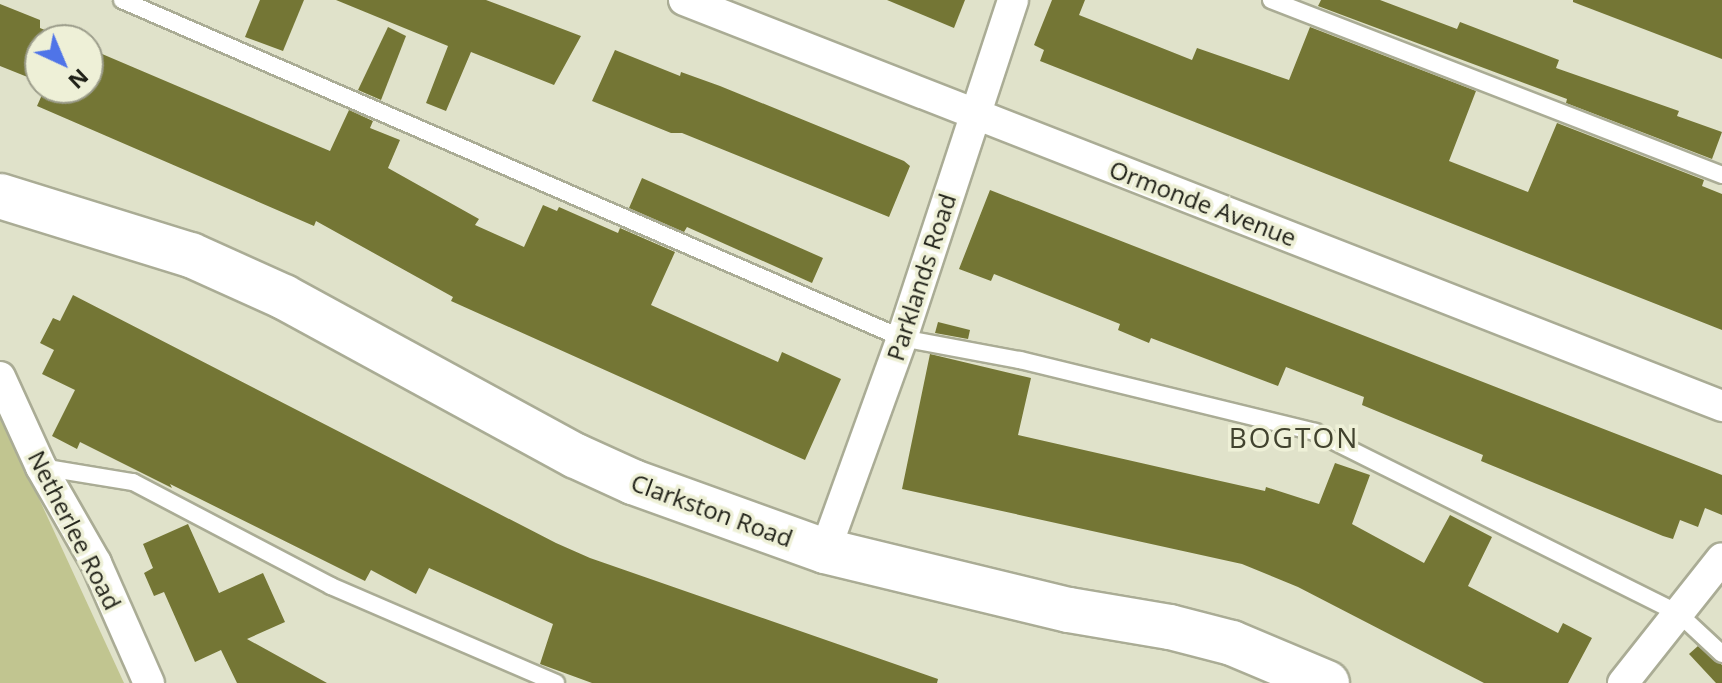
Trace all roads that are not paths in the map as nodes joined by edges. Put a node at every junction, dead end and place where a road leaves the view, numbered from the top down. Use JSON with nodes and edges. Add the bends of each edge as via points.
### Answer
{"nodes":[{"id":1,"x":122,"y":0,"type":"edge"},
{"id":2,"x":684,"y":0,"type":"edge"},
{"id":3,"x":1013,"y":0,"type":"edge"},
{"id":4,"x":1271,"y":0,"type":"edge"},
{"id":5,"x":974,"y":112,"type":"junction"},
{"id":6,"x":1722,"y":175,"type":"edge"},
{"id":7,"x":0,"y":196,"type":"edge"},
{"id":8,"x":0,"y":225,"type":"edge"},
{"id":9,"x":134,"y":236,"type":"junction"},
{"id":10,"x":902,"y":338,"type":"junction"},
{"id":11,"x":0,"y":377,"type":"edge"},
{"id":12,"x":1722,"y":406,"type":"edge"},
{"id":13,"x":41,"y":467,"type":"junction"},
{"id":14,"x":825,"y":551,"type":"junction"},
{"id":15,"x":1722,"y":558,"type":"edge"},
{"id":16,"x":1678,"y":613,"type":"junction"},
{"id":17,"x":1722,"y":654,"type":"edge"},
{"id":18,"x":149,"y":683,"type":"edge"},
{"id":19,"x":556,"y":683,"type":"edge"},
{"id":20,"x":1327,"y":683,"type":"edge"},
{"id":21,"x":1623,"y":683,"type":"edge"}],
"edges":[{"from":1,"to":10,"type":"lane"},
{"from":2,"to":5,"type":"street","name":"Ormonde Avenue"},
{"from":3,"to":5,"type":"street","name":"Parklands Road"},
{"from":4,"to":6,"type":"lane"},
{"from":5,"to":10,"type":"street","name":"Parklands Road"},
{"from":5,"to":12,"type":"street","name":"Ormonde Avenue"},
{"from":7,"to":9,"type":"main road","name":"Clarkston Road"},
{"from":8,"to":9,"type":"main road","name":"Clarkston Road"},
{"from":9,"to":14,"type":"main road","name":"Clarkston Road","via":[[284,297],[633,482]]},
{"from":10,"to":14,"type":"street","name":"Parklands Road"},
{"from":10,"to":16,"type":"lane","via":[[1020,360],[1315,432]]},
{"from":11,"to":13,"type":"street","name":"Netherlee Road"},
{"from":13,"to":18,"type":"street","name":"Netherlee Road","via":[[96,563]]},
{"from":13,"to":19,"type":"lane","via":[[133,482],[331,586]]},
{"from":14,"to":20,"type":"main road","name":"Clarkston Road","via":[[1232,643]]},
{"from":15,"to":16,"type":"street"},
{"from":16,"to":17,"type":"lane"},
{"from":16,"to":21,"type":"street"}]}
